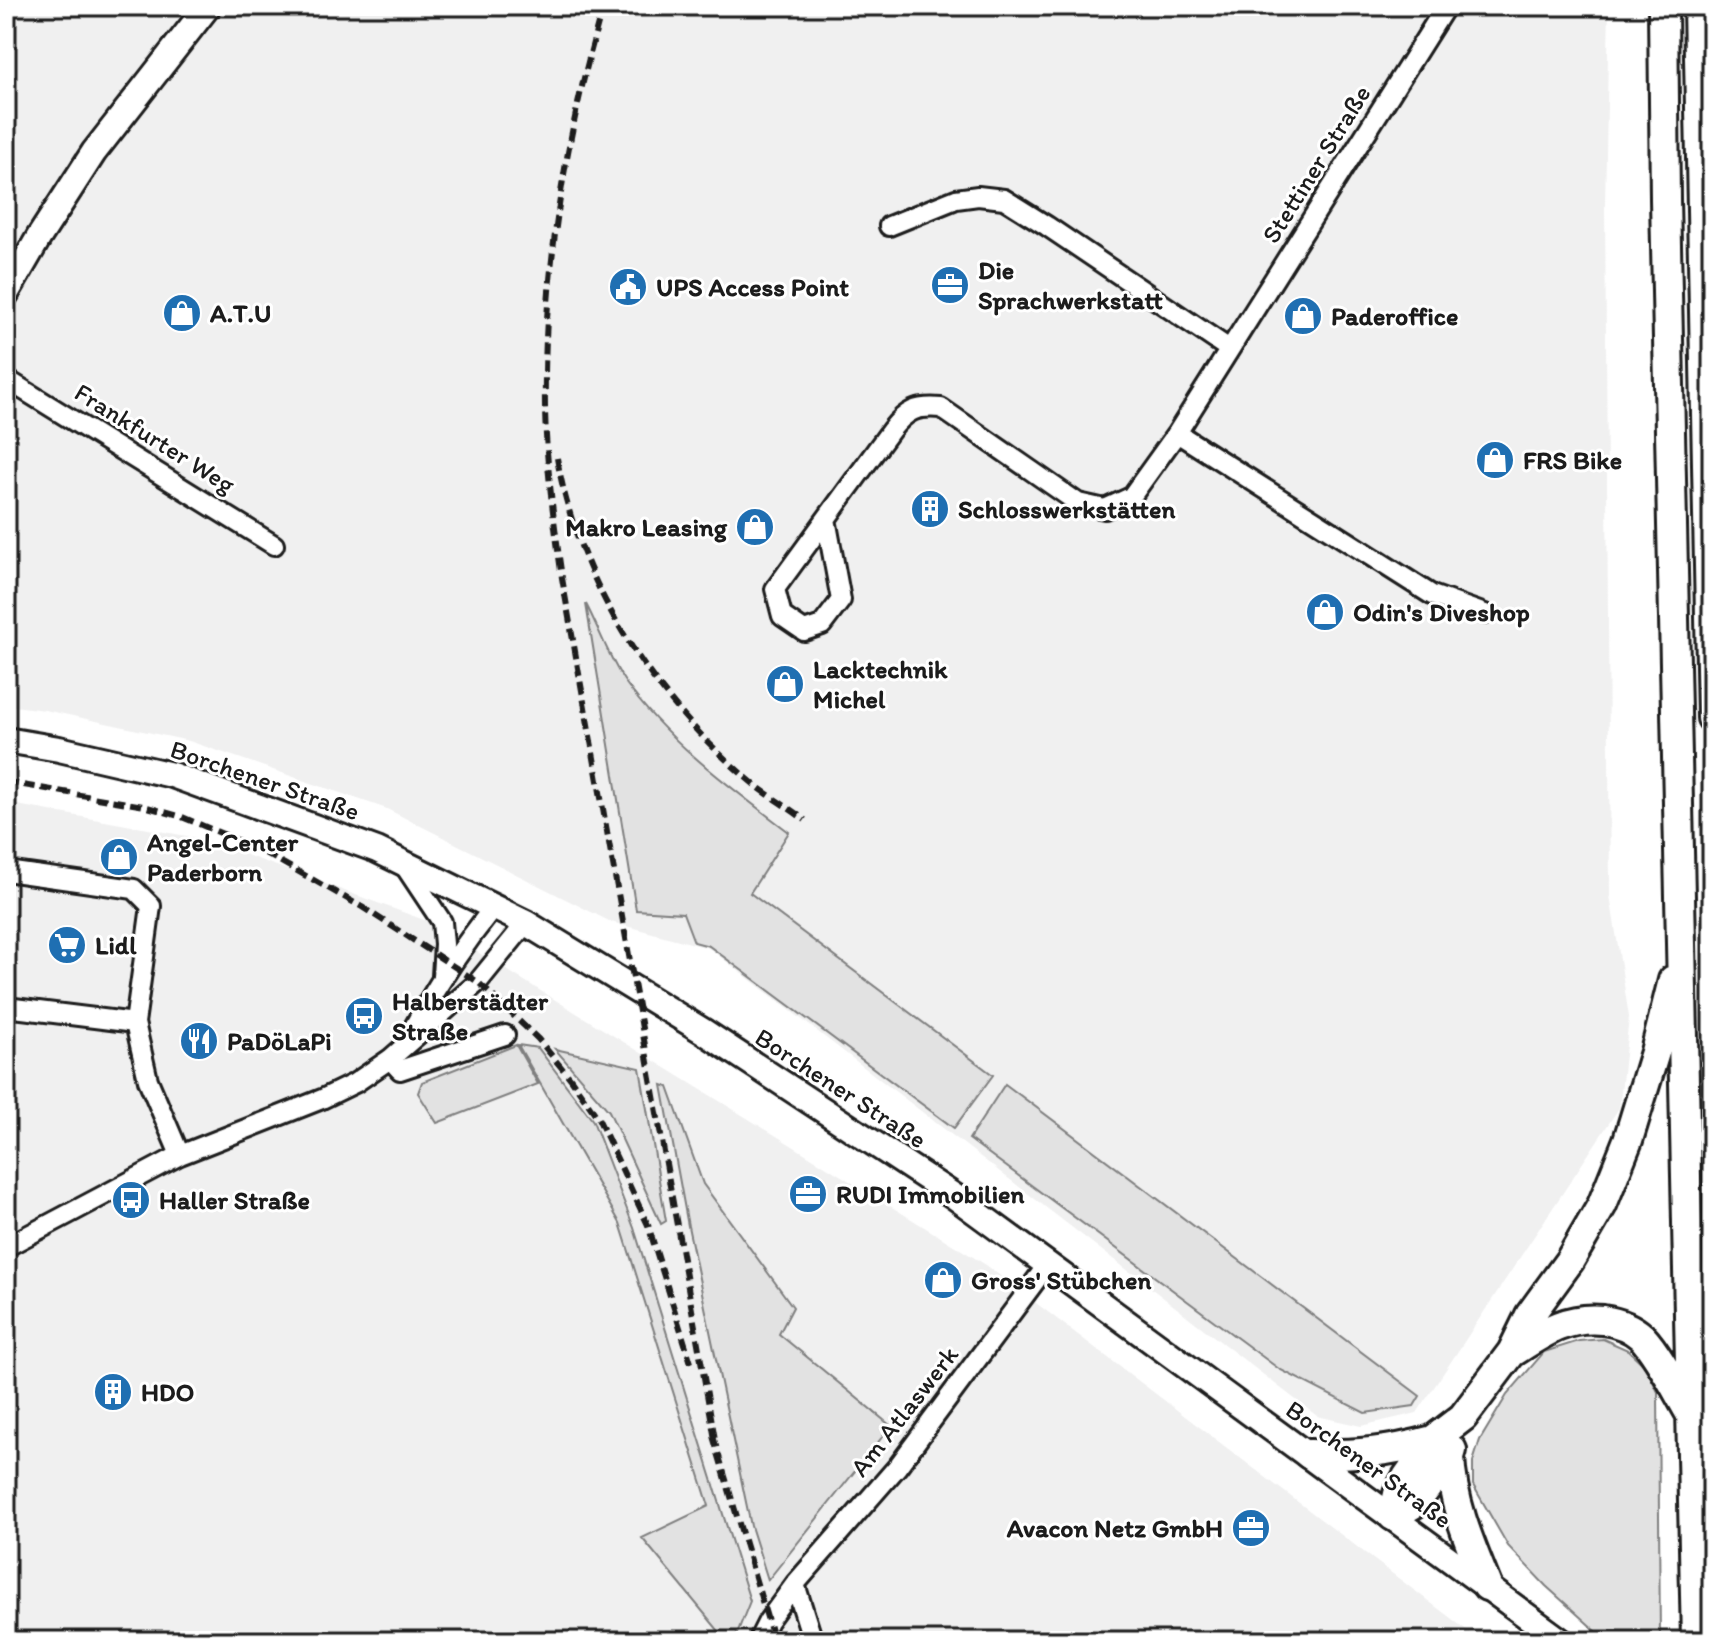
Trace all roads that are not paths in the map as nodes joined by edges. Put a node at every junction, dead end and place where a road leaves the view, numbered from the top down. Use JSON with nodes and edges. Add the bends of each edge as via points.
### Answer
{"nodes":[{"id":1,"x":208,"y":6,"type":"edge"},
{"id":2,"x":1446,"y":6,"type":"edge"},
{"id":3,"x":1663,"y":6,"type":"edge"},
{"id":4,"x":1698,"y":6,"type":"edge"},
{"id":5,"x":889,"y":226,"type":"dead end"},
{"id":6,"x":6,"y":294,"type":"edge"},
{"id":7,"x":1229,"y":349,"type":"junction"},
{"id":8,"x":6,"y":379,"type":"edge"},
{"id":9,"x":1177,"y":433,"type":"junction"},
{"id":10,"x":826,"y":519,"type":"junction"},
{"id":11,"x":274,"y":545,"type":"dead end"},
{"id":12,"x":1485,"y":614,"type":"dead end"},
{"id":13,"x":1712,"y":718,"type":"edge"},
{"id":14,"x":6,"y":740,"type":"edge"},
{"id":15,"x":402,"y":861,"type":"junction"},
{"id":16,"x":6,"y":871,"type":"edge"},
{"id":17,"x":494,"y":907,"type":"junction"},
{"id":18,"x":526,"y":923,"type":"junction"},
{"id":19,"x":1682,"y":944,"type":"junction"},
{"id":20,"x":442,"y":978,"type":"junction"},
{"id":21,"x":6,"y":1007,"type":"edge"},
{"id":22,"x":135,"y":1023,"type":"junction"},
{"id":23,"x":505,"y":1035,"type":"dead end"},
{"id":24,"x":396,"y":1054,"type":"junction"},
{"id":25,"x":180,"y":1155,"type":"junction"},
{"id":26,"x":6,"y":1247,"type":"edge"},
{"id":27,"x":1048,"y":1264,"type":"junction"},
{"id":28,"x":1512,"y":1352,"type":"junction"},
{"id":29,"x":1692,"y":1416,"type":"junction"},
{"id":30,"x":1442,"y":1449,"type":"junction"},
{"id":31,"x":1309,"y":1454,"type":"junction"},
{"id":32,"x":1393,"y":1516,"type":"junction"},
{"id":33,"x":795,"y":1584,"type":"junction"},
{"id":34,"x":1487,"y":1586,"type":"junction"},
{"id":35,"x":758,"y":1641,"type":"edge"},
{"id":36,"x":813,"y":1641,"type":"edge"},
{"id":37,"x":1561,"y":1641,"type":"edge"},
{"id":38,"x":1696,"y":1641,"type":"edge"}],
"edges":[{"from":1,"to":6,"type":"main road","via":[[94,152]]},
{"from":2,"to":7,"type":"street","name":"Stettiner Straße"},
{"from":3,"to":19,"type":"highway"},
{"from":4,"to":13,"type":"highway"},
{"from":5,"to":7,"type":"street","via":[[956,199],[1004,199]]},
{"from":7,"to":9,"type":"street","name":"Stettiner Straße"},
{"from":8,"to":11,"type":"street","name":"Frankfurter Weg"},
{"from":9,"to":10,"type":"street","name":"Stettiner Straße","via":[[1131,497],[1105,509],[1078,503],[941,408],[922,407],[903,415]]},
{"from":9,"to":12,"type":"street","via":[[1432,595]]},
{"from":10,"to":10,"type":"street","name":"Stettiner Straße","via":[[775,589],[782,616],[804,631],[822,625],[841,600]]},
{"from":14,"to":15,"type":"main road","name":"Borchener Straße","via":[[172,775]]},
{"from":15,"to":17,"type":"main road","name":"Borchener Straße"},
{"from":15,"to":20,"type":"street","via":[[442,922]]},
{"from":16,"to":22,"type":"street","via":[[134,889],[151,906]]},
{"from":17,"to":18,"type":"main road","name":"Borchener Straße"},
{"from":17,"to":20,"type":"street"},
{"from":18,"to":24,"type":"street","via":[[478,982]]},
{"from":18,"to":27,"type":"main road","name":"Borchener Straße","via":[[716,1039]]},
{"from":19,"to":28,"type":"highway","via":[[1655,1052],[1602,1205]]},
{"from":19,"to":29,"type":"highway"},
{"from":20,"to":24,"type":"street"},
{"from":21,"to":22,"type":"street"},
{"from":22,"to":25,"type":"street","via":[[148,1080]]},
{"from":23,"to":24,"type":"street","via":[[400,1070]]},
{"from":24,"to":25,"type":"street","via":[[333,1094]]},
{"from":25,"to":26,"type":"street"},
{"from":27,"to":31,"type":"main road","name":"Borchener Straße"},
{"from":27,"to":33,"type":"street","name":"Am Atlaswerk","via":[[898,1466]]},
{"from":28,"to":29,"type":"highway","via":[[1570,1321],[1619,1322],[1641,1336]]},
{"from":28,"to":30,"type":"highway"},
{"from":29,"to":38,"type":"highway"},
{"from":30,"to":31,"type":"highway"},
{"from":30,"to":32,"type":"highway","via":[[1415,1503]]},
{"from":30,"to":34,"type":"highway"},
{"from":31,"to":32,"type":"main road","name":"Borchener Straße"},
{"from":32,"to":34,"type":"main road","name":"Borchener Straße"},
{"from":33,"to":35,"type":"street","name":"Am Atlaswerk"},
{"from":33,"to":36,"type":"street"},
{"from":34,"to":37,"type":"main road","name":"Borchener Straße"}]}
